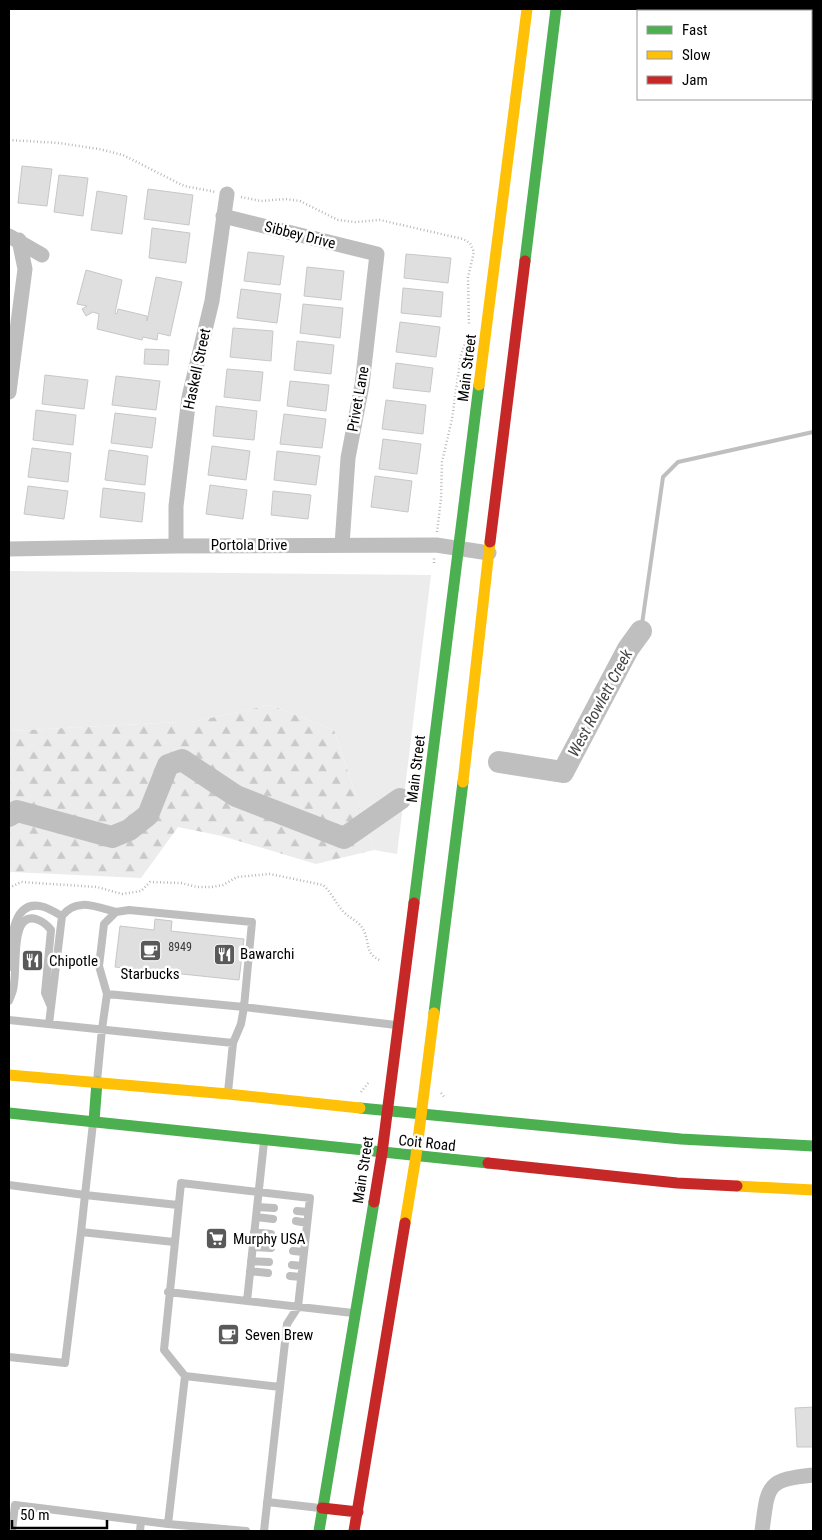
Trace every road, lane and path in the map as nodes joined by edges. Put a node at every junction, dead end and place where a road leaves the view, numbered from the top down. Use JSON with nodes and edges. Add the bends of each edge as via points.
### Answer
{"nodes":[{"id":1,"x":527,"y":9,"type":"edge"},
{"id":2,"x":556,"y":9,"type":"edge"},
{"id":3,"x":9,"y":140,"type":"edge"},
{"id":4,"x":227,"y":194,"type":"junction"},
{"id":5,"x":223,"y":216,"type":"junction"},
{"id":6,"x":14,"y":238,"type":"edge"},
{"id":7,"x":377,"y":254,"type":"joint"},
{"id":8,"x":42,"y":255,"type":"dead end"},
{"id":9,"x":469,"y":328,"type":"dead end"},
{"id":10,"x":469,"y":334,"type":"dead end"},
{"id":11,"x":9,"y":392,"type":"edge"},
{"id":12,"x":342,"y":545,"type":"junction"},
{"id":13,"x":436,"y":545,"type":"junction"},
{"id":14,"x":176,"y":546,"type":"junction"},
{"id":15,"x":9,"y":549,"type":"edge"},
{"id":16,"x":459,"y":549,"type":"junction"},
{"id":17,"x":489,"y":553,"type":"junction"},
{"id":18,"x":434,"y":563,"type":"dead end"},
{"id":19,"x":9,"y":888,"type":"edge"},
{"id":20,"x":116,"y":912,"type":"junction"},
{"id":21,"x":62,"y":916,"type":"junction"},
{"id":22,"x":380,"y":960,"type":"dead end"},
{"id":23,"x":9,"y":967,"type":"edge"},
{"id":24,"x":107,"y":994,"type":"junction"},
{"id":25,"x":9,"y":1002,"type":"edge"},
{"id":26,"x":51,"y":1007,"type":"junction"},
{"id":27,"x":244,"y":1007,"type":"junction"},
{"id":28,"x":9,"y":1020,"type":"edge"},
{"id":29,"x":49,"y":1024,"type":"junction"},
{"id":30,"x":398,"y":1025,"type":"junction"},
{"id":31,"x":102,"y":1028,"type":"junction"},
{"id":32,"x":233,"y":1043,"type":"junction"},
{"id":33,"x":9,"y":1075,"type":"edge"},
{"id":34,"x":97,"y":1082,"type":"junction"},
{"id":35,"x":369,"y":1082,"type":"dead end"},
{"id":36,"x":228,"y":1094,"type":"junction"},
{"id":37,"x":359,"y":1095,"type":"dead end"},
{"id":38,"x":387,"y":1110,"type":"junction"},
{"id":39,"x":9,"y":1113,"type":"edge"},
{"id":40,"x":422,"y":1115,"type":"junction"},
{"id":41,"x":94,"y":1121,"type":"junction"},
{"id":42,"x":264,"y":1140,"type":"junction"},
{"id":43,"x":813,"y":1146,"type":"edge"},
{"id":44,"x":382,"y":1154,"type":"junction"},
{"id":45,"x":416,"y":1156,"type":"junction"},
{"id":46,"x":9,"y":1186,"type":"edge"},
{"id":47,"x":813,"y":1190,"type":"edge"},
{"id":48,"x":259,"y":1192,"type":"junction"},
{"id":49,"x":85,"y":1195,"type":"junction"},
{"id":50,"x":178,"y":1205,"type":"junction"},
{"id":51,"x":257,"y":1207,"type":"junction"},
{"id":52,"x":274,"y":1208,"type":"dead end"},
{"id":53,"x":297,"y":1211,"type":"dead end"},
{"id":54,"x":308,"y":1212,"type":"junction"},
{"id":55,"x":256,"y":1217,"type":"junction"},
{"id":56,"x":273,"y":1219,"type":"dead end"},
{"id":57,"x":296,"y":1221,"type":"dead end"},
{"id":58,"x":307,"y":1222,"type":"junction"},
{"id":59,"x":81,"y":1232,"type":"junction"},
{"id":60,"x":254,"y":1232,"type":"junction"},
{"id":61,"x":271,"y":1234,"type":"dead end"},
{"id":62,"x":294,"y":1237,"type":"dead end"},
{"id":63,"x":305,"y":1238,"type":"junction"},
{"id":64,"x":174,"y":1242,"type":"junction"},
{"id":65,"x":253,"y":1247,"type":"junction"},
{"id":66,"x":271,"y":1248,"type":"dead end"},
{"id":67,"x":293,"y":1251,"type":"dead end"},
{"id":68,"x":304,"y":1252,"type":"junction"},
{"id":69,"x":251,"y":1261,"type":"junction"},
{"id":70,"x":269,"y":1262,"type":"dead end"},
{"id":71,"x":292,"y":1265,"type":"dead end"},
{"id":72,"x":302,"y":1266,"type":"junction"},
{"id":73,"x":250,"y":1271,"type":"junction"},
{"id":74,"x":268,"y":1273,"type":"dead end"},
{"id":75,"x":290,"y":1276,"type":"dead end"},
{"id":76,"x":301,"y":1277,"type":"junction"},
{"id":77,"x":168,"y":1292,"type":"junction"},
{"id":78,"x":247,"y":1301,"type":"junction"},
{"id":79,"x":298,"y":1307,"type":"junction"},
{"id":80,"x":355,"y":1313,"type":"junction"},
{"id":81,"x":9,"y":1357,"type":"edge"},
{"id":82,"x":185,"y":1376,"type":"junction"},
{"id":83,"x":280,"y":1387,"type":"junction"},
{"id":84,"x":813,"y":1475,"type":"edge"},
{"id":85,"x":267,"y":1502,"type":"junction"},
{"id":86,"x":12,"y":1504,"type":"edge"},
{"id":87,"x":322,"y":1508,"type":"junction"},
{"id":88,"x":358,"y":1512,"type":"junction"},
{"id":89,"x":141,"y":1521,"type":"junction"},
{"id":90,"x":168,"y":1524,"type":"junction"},
{"id":91,"x":12,"y":1531,"type":"edge"},
{"id":92,"x":140,"y":1531,"type":"edge"},
{"id":93,"x":246,"y":1531,"type":"edge"},
{"id":94,"x":264,"y":1531,"type":"edge"},
{"id":95,"x":319,"y":1531,"type":"edge"},
{"id":96,"x":354,"y":1531,"type":"edge"},
{"id":97,"x":762,"y":1531,"type":"edge"}],
"edges":[{"from":1,"to":16,"type":"main road","name":"Main Street"},
{"from":2,"to":17,"type":"main road"},
{"from":3,"to":4,"type":"path","via":[[99,149],[123,155],[184,186]]},
{"from":4,"to":5,"type":"street","name":"Haskell Street"},
{"from":4,"to":9,"type":"path","via":[[261,201],[300,201],[338,220],[388,222],[470,242],[474,252],[468,277]]},
{"from":5,"to":7,"type":"street","name":"Sibbey Drive"},
{"from":5,"to":14,"type":"street","name":"Haskell Street","via":[[212,301],[189,397],[176,506]]},
{"from":6,"to":8,"type":"street"},
{"from":6,"to":11,"type":"street","via":[[25,269]]},
{"from":7,"to":12,"type":"street","name":"Privet Lane","via":[[362,385],[348,458]]},
{"from":10,"to":13,"type":"path","via":[[461,355],[442,462]]},
{"from":12,"to":13,"type":"street","name":"Portola Drive"},
{"from":12,"to":14,"type":"street","name":"Portola Drive"},
{"from":13,"to":16,"type":"street","name":"Portola Drive"},
{"from":13,"to":18,"type":"path"},
{"from":14,"to":15,"type":"street","name":"Portola Drive"},
{"from":16,"to":17,"type":"street","name":"Portola Drive"},
{"from":16,"to":30,"type":"main road","name":"Main Street"},
{"from":17,"to":40,"type":"main road"},
{"from":19,"to":22,"type":"path","via":[[21,882],[97,887],[122,894],[141,891],[150,882],[212,887],[237,877],[270,874],[323,885],[342,912],[359,924],[373,958]]},
{"from":20,"to":21,"type":"lane","via":[[83,904],[66,909]]},
{"from":20,"to":24,"type":"lane","via":[[104,924],[99,966]]},
{"from":20,"to":27,"type":"lane","via":[[129,910],[252,922]]},
{"from":21,"to":23,"type":"lane","via":[[44,907],[24,910],[12,930]]},
{"from":21,"to":26,"type":"lane"},
{"from":24,"to":27,"type":"lane"},
{"from":24,"to":31,"type":"lane"},
{"from":25,"to":26,"type":"lane","via":[[19,934],[22,924],[33,918],[51,930],[45,993]]},
{"from":26,"to":29,"type":"lane"},
{"from":27,"to":30,"type":"lane"},
{"from":27,"to":32,"type":"lane"},
{"from":28,"to":29,"type":"lane"},
{"from":29,"to":31,"type":"lane"},
{"from":30,"to":38,"type":"main road","name":"Main Street"},
{"from":31,"to":32,"type":"lane"},
{"from":31,"to":34,"type":"lane"},
{"from":32,"to":36,"type":"lane"},
{"from":33,"to":34,"type":"main road","name":"Coit Road"},
{"from":34,"to":36,"type":"main road","name":"Coit Road"},
{"from":34,"to":41,"type":"main road"},
{"from":35,"to":37,"type":"path"},
{"from":36,"to":38,"type":"main road","name":"Coit Road"},
{"from":38,"to":40,"type":"main road","name":"Coit Road"},
{"from":38,"to":44,"type":"main road","name":"Main Street"},
{"from":39,"to":41,"type":"main road","name":"Coit Road"},
{"from":40,"to":43,"type":"main road","name":"Coit Road","via":[[681,1139]]},
{"from":40,"to":45,"type":"main road"},
{"from":41,"to":42,"type":"main road","name":"Coit Road"},
{"from":41,"to":49,"type":"lane"},
{"from":42,"to":44,"type":"main road","name":"Coit Road"},
{"from":42,"to":48,"type":"lane"},
{"from":44,"to":45,"type":"main road","name":"Coit Road"},
{"from":44,"to":80,"type":"main road","name":"Main Street"},
{"from":45,"to":47,"type":"main road","name":"Coit Road","via":[[677,1184]]},
{"from":45,"to":88,"type":"main road"},
{"from":46,"to":49,"type":"lane"},
{"from":48,"to":50,"type":"lane","via":[[181,1183]]},
{"from":48,"to":51,"type":"lane"},
{"from":48,"to":54,"type":"lane","via":[[310,1198]]},
{"from":49,"to":50,"type":"lane"},
{"from":49,"to":59,"type":"lane"},
{"from":50,"to":64,"type":"lane"},
{"from":51,"to":52,"type":"lane"},
{"from":51,"to":55,"type":"lane"},
{"from":53,"to":54,"type":"lane"},
{"from":54,"to":58,"type":"lane"},
{"from":55,"to":56,"type":"lane"},
{"from":55,"to":60,"type":"lane"},
{"from":57,"to":58,"type":"lane"},
{"from":58,"to":63,"type":"lane"},
{"from":59,"to":64,"type":"lane"},
{"from":59,"to":81,"type":"lane","via":[[65,1363]]},
{"from":60,"to":61,"type":"lane"},
{"from":60,"to":65,"type":"lane"},
{"from":62,"to":63,"type":"lane"},
{"from":63,"to":68,"type":"lane"},
{"from":64,"to":77,"type":"lane"},
{"from":65,"to":66,"type":"lane"},
{"from":65,"to":69,"type":"lane"},
{"from":67,"to":68,"type":"lane"},
{"from":68,"to":72,"type":"lane"},
{"from":69,"to":70,"type":"lane"},
{"from":69,"to":73,"type":"lane"},
{"from":71,"to":72,"type":"lane"},
{"from":72,"to":76,"type":"lane"},
{"from":73,"to":74,"type":"lane"},
{"from":73,"to":78,"type":"lane"},
{"from":75,"to":76,"type":"lane"},
{"from":76,"to":79,"type":"lane"},
{"from":77,"to":78,"type":"lane"},
{"from":77,"to":82,"type":"lane","via":[[164,1350]]},
{"from":78,"to":79,"type":"lane"},
{"from":79,"to":80,"type":"lane"},
{"from":79,"to":83,"type":"lane","via":[[287,1324]]},
{"from":80,"to":87,"type":"main road","name":"Main Street"},
{"from":82,"to":83,"type":"lane"},
{"from":82,"to":90,"type":"lane"},
{"from":83,"to":85,"type":"lane"},
{"from":84,"to":97,"type":"street","via":[[784,1479],[774,1485],[767,1495]]},
{"from":85,"to":87,"type":"lane"},
{"from":85,"to":94,"type":"lane"},
{"from":86,"to":89,"type":"lane"},
{"from":86,"to":91,"type":"lane"},
{"from":87,"to":88,"type":"main road"},
{"from":87,"to":95,"type":"main road","name":"Main Street"},
{"from":88,"to":96,"type":"main road"},
{"from":89,"to":90,"type":"lane"},
{"from":89,"to":92,"type":"lane"},
{"from":90,"to":93,"type":"lane"}]}
